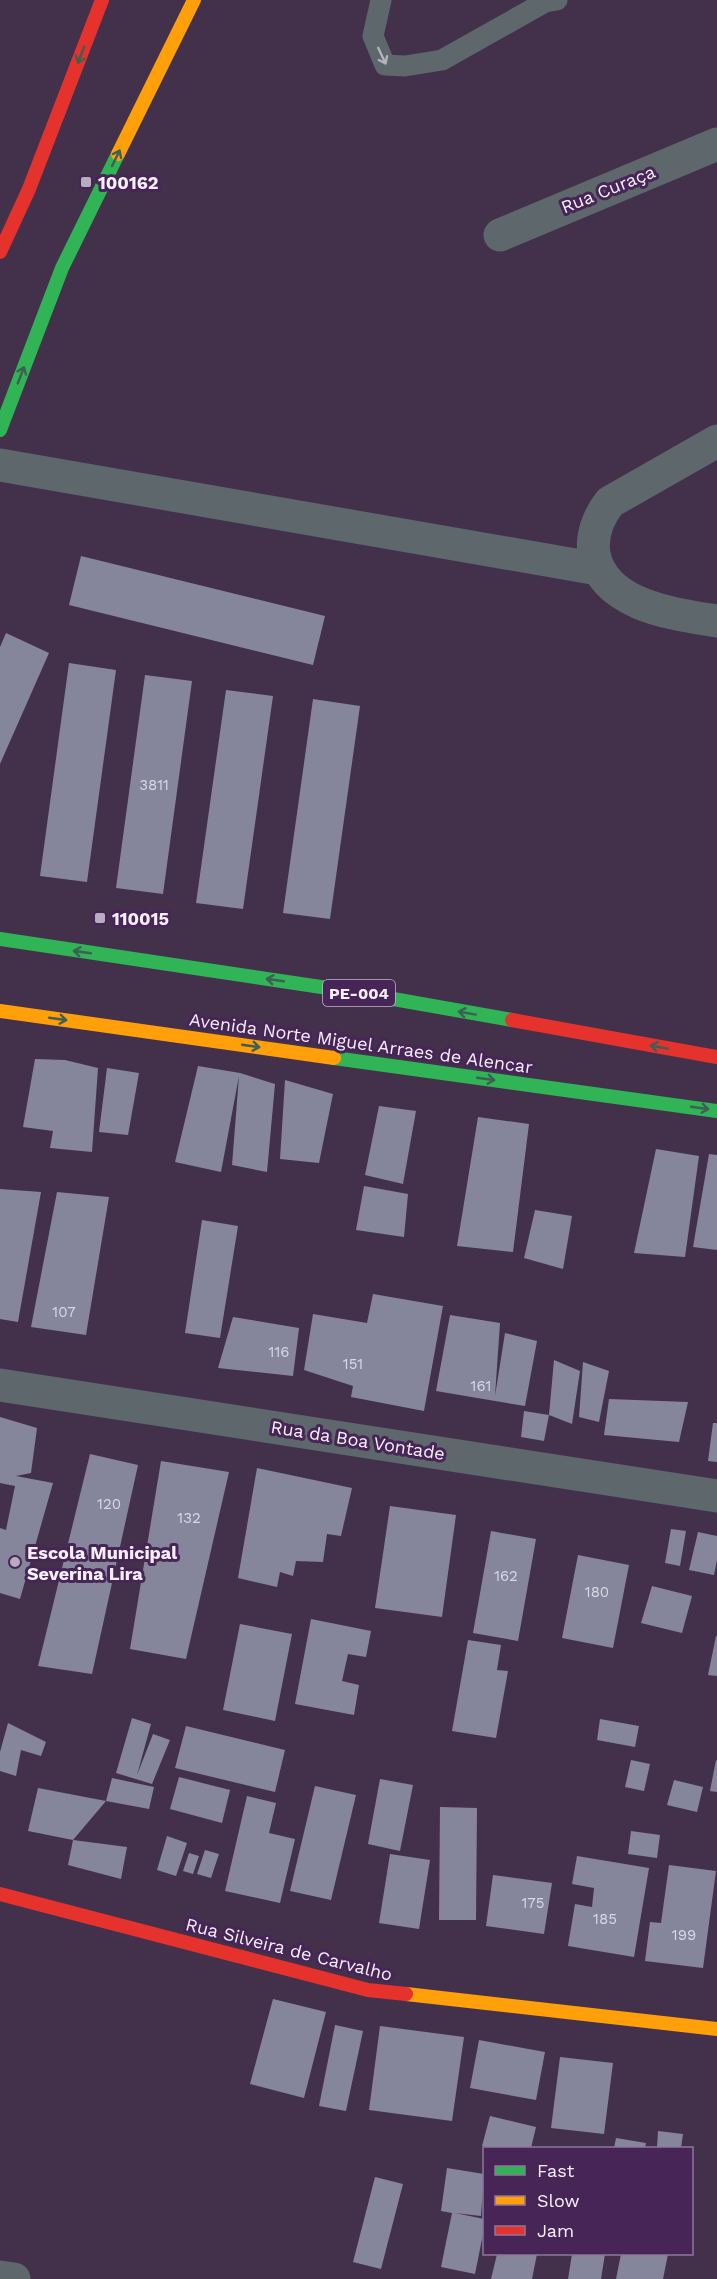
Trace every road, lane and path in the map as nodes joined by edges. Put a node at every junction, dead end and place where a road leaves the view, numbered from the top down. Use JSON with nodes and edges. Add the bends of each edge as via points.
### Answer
{"nodes":[{"id":1,"x":102,"y":0,"type":"edge"},
{"id":2,"x":194,"y":0,"type":"edge"},
{"id":3,"x":381,"y":0,"type":"edge"},
{"id":4,"x":558,"y":0,"type":"edge"},
{"id":5,"x":717,"y":144,"type":"edge"},
{"id":6,"x":500,"y":235,"type":"dead end"},
{"id":7,"x":0,"y":252,"type":"edge"},
{"id":8,"x":0,"y":430,"type":"edge"},
{"id":9,"x":717,"y":441,"type":"edge"},
{"id":10,"x":0,"y":465,"type":"edge"},
{"id":11,"x":598,"y":569,"type":"junction"},
{"id":12,"x":717,"y":621,"type":"edge"},
{"id":13,"x":0,"y":939,"type":"edge"},
{"id":14,"x":0,"y":1011,"type":"edge"},
{"id":15,"x":717,"y":1058,"type":"edge"},
{"id":16,"x":717,"y":1111,"type":"edge"},
{"id":17,"x":0,"y":1385,"type":"edge"},
{"id":18,"x":717,"y":1496,"type":"edge"},
{"id":19,"x":0,"y":1894,"type":"edge"},
{"id":20,"x":717,"y":2029,"type":"edge"},
{"id":21,"x":0,"y":2277,"type":"edge"},
{"id":22,"x":14,"y":2279,"type":"edge"}],
"edges":[{"from":1,"to":7,"type":"main road","one_way":true,"via":[[29,189]]},
{"from":8,"to":2,"type":"main road","one_way":true,"via":[[62,268]]},
{"from":3,"to":4,"type":"lane","one_way":true,"via":[[373,36],[385,65],[405,66],[442,60],[545,2]]},
{"from":5,"to":6,"type":"street","name":"Rua Curaça"},
{"from":9,"to":11,"type":"street","via":[[610,502],[593,538]]},
{"from":10,"to":11,"type":"street"},
{"from":11,"to":12,"type":"street","via":[[621,592],[640,603]]},
{"from":15,"to":13,"type":"main road","number":"PE-004","one_way":true,"via":[[348,991]]},
{"from":14,"to":16,"type":"main road","name":"Avenida Norte Miguel Arraes de Alencar","one_way":true},
{"from":17,"to":18,"type":"street","name":"Rua da Boa Vontade"},
{"from":19,"to":20,"type":"main road","name":"Rua Silveira de Carvalho","via":[[368,1990]]},
{"from":21,"to":22,"type":"street"}]}
